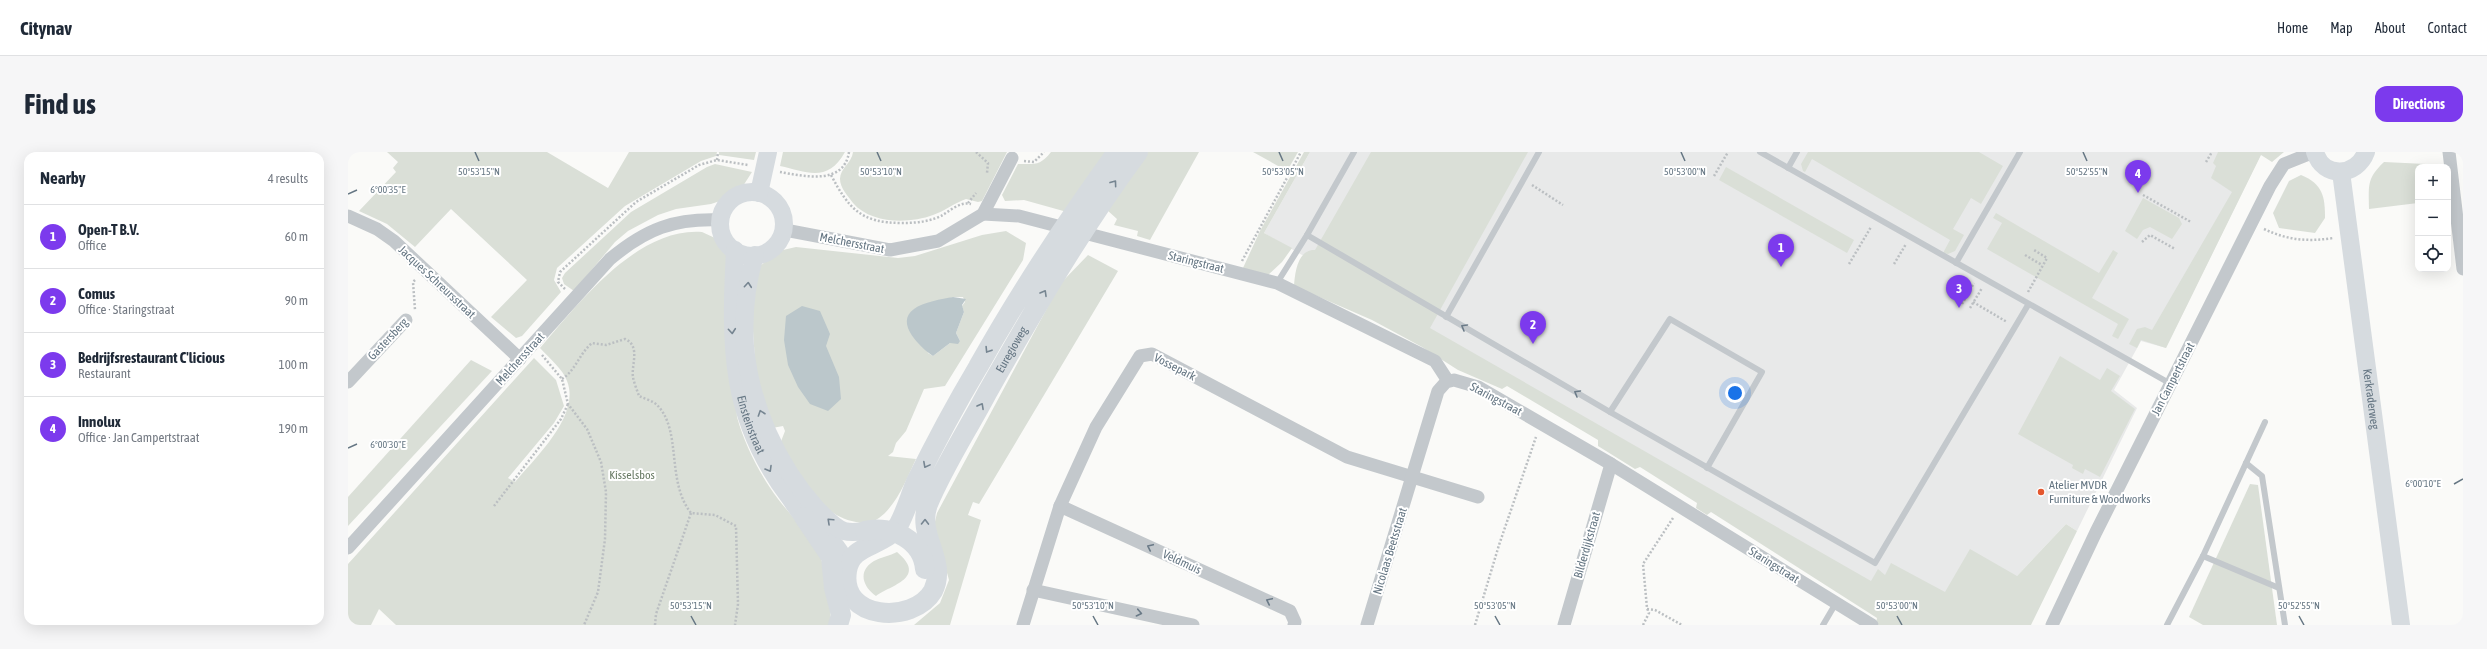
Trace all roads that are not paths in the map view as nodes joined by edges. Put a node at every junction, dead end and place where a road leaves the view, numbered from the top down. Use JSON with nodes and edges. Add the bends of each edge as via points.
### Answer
{"nodes":[{"id":1,"x":768,"y":152,"type":"edge"},
{"id":2,"x":1117,"y":152,"type":"edge"},
{"id":3,"x":1138,"y":152,"type":"edge"},
{"id":4,"x":1354,"y":152,"type":"edge"},
{"id":5,"x":1539,"y":152,"type":"edge"},
{"id":6,"x":1760,"y":152,"type":"edge"},
{"id":7,"x":1797,"y":152,"type":"edge"},
{"id":8,"x":2020,"y":152,"type":"edge"},
{"id":9,"x":2315,"y":152,"type":"edge"},
{"id":10,"x":2366,"y":152,"type":"edge"},
{"id":11,"x":2450,"y":152,"type":"edge"},
{"id":12,"x":1013,"y":155,"type":"edge"},
{"id":13,"x":1788,"y":168,"type":"junction"},
{"id":14,"x":2341,"y":172,"type":"junction"},
{"id":15,"x":759,"y":193,"type":"junction"},
{"id":16,"x":983,"y":214,"type":"junction"},
{"id":17,"x":348,"y":216,"type":"edge"},
{"id":18,"x":720,"y":220,"type":"junction"},
{"id":19,"x":785,"y":230,"type":"junction"},
{"id":20,"x":1307,"y":234,"type":"junction"},
{"id":21,"x":735,"y":250,"type":"junction"},
{"id":22,"x":755,"y":256,"type":"junction"},
{"id":23,"x":1956,"y":263,"type":"junction"},
{"id":24,"x":2463,"y":269,"type":"edge"},
{"id":25,"x":1277,"y":283,"type":"junction"},
{"id":26,"x":2025,"y":303,"type":"junction"},
{"id":27,"x":1446,"y":317,"type":"junction"},
{"id":28,"x":406,"y":320,"type":"road end"},
{"id":29,"x":520,"y":359,"type":"junction"},
{"id":30,"x":1448,"y":381,"type":"junction"},
{"id":31,"x":348,"y":382,"type":"edge"},
{"id":32,"x":2171,"y":384,"type":"junction"},
{"id":33,"x":1610,"y":412,"type":"junction"},
{"id":34,"x":2265,"y":422,"type":"dead end"},
{"id":35,"x":2246,"y":463,"type":"junction"},
{"id":36,"x":1611,"y":464,"type":"junction"},
{"id":37,"x":1707,"y":468,"type":"junction"},
{"id":38,"x":1412,"y":477,"type":"junction"},
{"id":39,"x":1478,"y":497,"type":"dead end"},
{"id":40,"x":1060,"y":506,"type":"junction"},
{"id":41,"x":804,"y":517,"type":"junction"},
{"id":42,"x":880,"y":531,"type":"junction"},
{"id":43,"x":348,"y":548,"type":"edge"},
{"id":44,"x":2203,"y":556,"type":"junction"},
{"id":45,"x":847,"y":570,"type":"junction"},
{"id":46,"x":2279,"y":588,"type":"junction"},
{"id":47,"x":1033,"y":590,"type":"junction"},
{"id":48,"x":852,"y":596,"type":"junction"},
{"id":49,"x":1836,"y":603,"type":"junction"},
{"id":50,"x":884,"y":621,"type":"edge"},
{"id":51,"x":838,"y":625,"type":"edge"},
{"id":52,"x":851,"y":625,"type":"edge"},
{"id":53,"x":1023,"y":625,"type":"edge"},
{"id":54,"x":1193,"y":625,"type":"edge"},
{"id":55,"x":1294,"y":625,"type":"edge"},
{"id":56,"x":1366,"y":625,"type":"edge"},
{"id":57,"x":1564,"y":625,"type":"edge"},
{"id":58,"x":1823,"y":625,"type":"edge"},
{"id":59,"x":1872,"y":625,"type":"edge"},
{"id":60,"x":2052,"y":625,"type":"edge"},
{"id":61,"x":2167,"y":625,"type":"edge"},
{"id":62,"x":2285,"y":625,"type":"edge"},
{"id":63,"x":2401,"y":625,"type":"edge"}],
"edges":[{"from":1,"to":15,"type":"street"},
{"from":2,"to":42,"type":"main road","name":"Euregioweg","one_way":true,"via":[[1043,258],[978,366],[916,483],[898,526]]},
{"from":50,"to":3,"type":"main road","name":"Euregioweg","one_way":true,"via":[[911,613],[930,598],[938,575],[936,559],[925,528],[929,504],[961,441],[1058,269],[1105,196]]},
{"from":4,"to":20,"type":"lane"},
{"from":5,"to":27,"type":"lane"},
{"from":6,"to":13,"type":"lane"},
{"from":7,"to":13,"type":"lane"},
{"from":8,"to":23,"type":"lane"},
{"from":9,"to":14,"type":"street","via":[[2319,162],[2326,168]]},
{"from":9,"to":32,"type":"street","name":"Jan Campertstraat","via":[[2289,161],[2280,168]]},
{"from":10,"to":14,"type":"street","via":[[2357,166]]},
{"from":11,"to":24,"type":"street"},
{"from":12,"to":16,"type":"street"},
{"from":13,"to":23,"type":"lane"},
{"from":14,"to":63,"type":"street","name":"Kerkraderweg"},
{"from":15,"to":18,"type":"street","via":[[749,192],[734,198]]},
{"from":15,"to":19,"type":"street","via":[[776,202],[781,210]]},
{"from":16,"to":19,"type":"street","name":"Melchersstraat","via":[[938,241],[890,250]]},
{"from":16,"to":25,"type":"street","name":"Staringstraat","via":[[1019,216]]},
{"from":17,"to":29,"type":"street","name":"Jacques Schreursstraat","via":[[386,235]]},
{"from":18,"to":21,"type":"street","via":[[724,238]]},
{"from":18,"to":29,"type":"street","name":"Melchersstraat","via":[[678,222],[635,240],[610,260]]},
{"from":19,"to":22,"type":"street","via":[[775,246]]},
{"from":20,"to":25,"type":"lane"},
{"from":20,"to":27,"type":"lane"},
{"from":21,"to":22,"type":"street"},
{"from":21,"to":41,"type":"street","name":"Einsteinstraat","one_way":true,"via":[[732,325],[735,363],[746,416],[763,457]]},
{"from":42,"to":22,"type":"street","name":"Einsteinstraat","one_way":true,"via":[[845,531],[821,513],[789,471],[764,422],[745,346],[748,276]]},
{"from":23,"to":26,"type":"lane"},
{"from":25,"to":30,"type":"street","name":"Staringstraat","via":[[1435,361]]},
{"from":26,"to":32,"type":"lane"},
{"from":26,"to":37,"type":"lane","via":[[2015,327],[1875,563]]},
{"from":33,"to":27,"type":"lane","one_way":true},
{"from":28,"to":31,"type":"street","name":"Gastersberg"},
{"from":29,"to":43,"type":"street","name":"Melchersstraat"},
{"from":30,"to":36,"type":"street","name":"Staringstraat","via":[[1461,381],[1478,387]]},
{"from":30,"to":38,"type":"street","name":"Nicolaas Beetsstraat","via":[[1438,391]]},
{"from":32,"to":60,"type":"street","name":"Jan Campertstraat"},
{"from":33,"to":37,"type":"lane"},
{"from":33,"to":37,"type":"lane","via":[[1670,319],[1738,358],[1762,372]]},
{"from":34,"to":35,"type":"lane"},
{"from":35,"to":44,"type":"lane"},
{"from":35,"to":46,"type":"lane","via":[[2262,476]]},
{"from":36,"to":49,"type":"street","name":"Staringstraat"},
{"from":36,"to":57,"type":"street","name":"Bilderdijkstraat"},
{"from":38,"to":39,"type":"street"},
{"from":38,"to":40,"type":"street","name":"Vossepark","via":[[1347,456],[1152,354],[1140,356],[1096,427]]},
{"from":38,"to":56,"type":"street","name":"Nicolaas Beetsstraat"},
{"from":40,"to":47,"type":"street","name":"Vossepark"},
{"from":55,"to":40,"type":"street","name":"Veldmuis","one_way":true,"via":[[1290,611]]},
{"from":41,"to":45,"type":"street","name":"Einsteinstraat","via":[[835,543],[844,558]]},
{"from":41,"to":51,"type":"main road","via":[[831,557],[834,588],[841,611]]},
{"from":42,"to":45,"type":"main road","via":[[884,540],[858,551]]},
{"from":42,"to":50,"type":"main road","via":[[906,538],[917,547],[922,554],[925,571],[914,595],[900,605],[885,609]]},
{"from":44,"to":46,"type":"lane"},
{"from":44,"to":61,"type":"lane"},
{"from":45,"to":48,"type":"main road","via":[[846,579]]},
{"from":46,"to":62,"type":"lane"},
{"from":47,"to":53,"type":"street","name":"Vossepark"},
{"from":47,"to":54,"type":"street","one_way":true},
{"from":48,"to":50,"type":"main road","via":[[861,606]]},
{"from":48,"to":52,"type":"main road"},
{"from":49,"to":58,"type":"lane"},
{"from":49,"to":59,"type":"street","name":"Staringstraat"}]}
